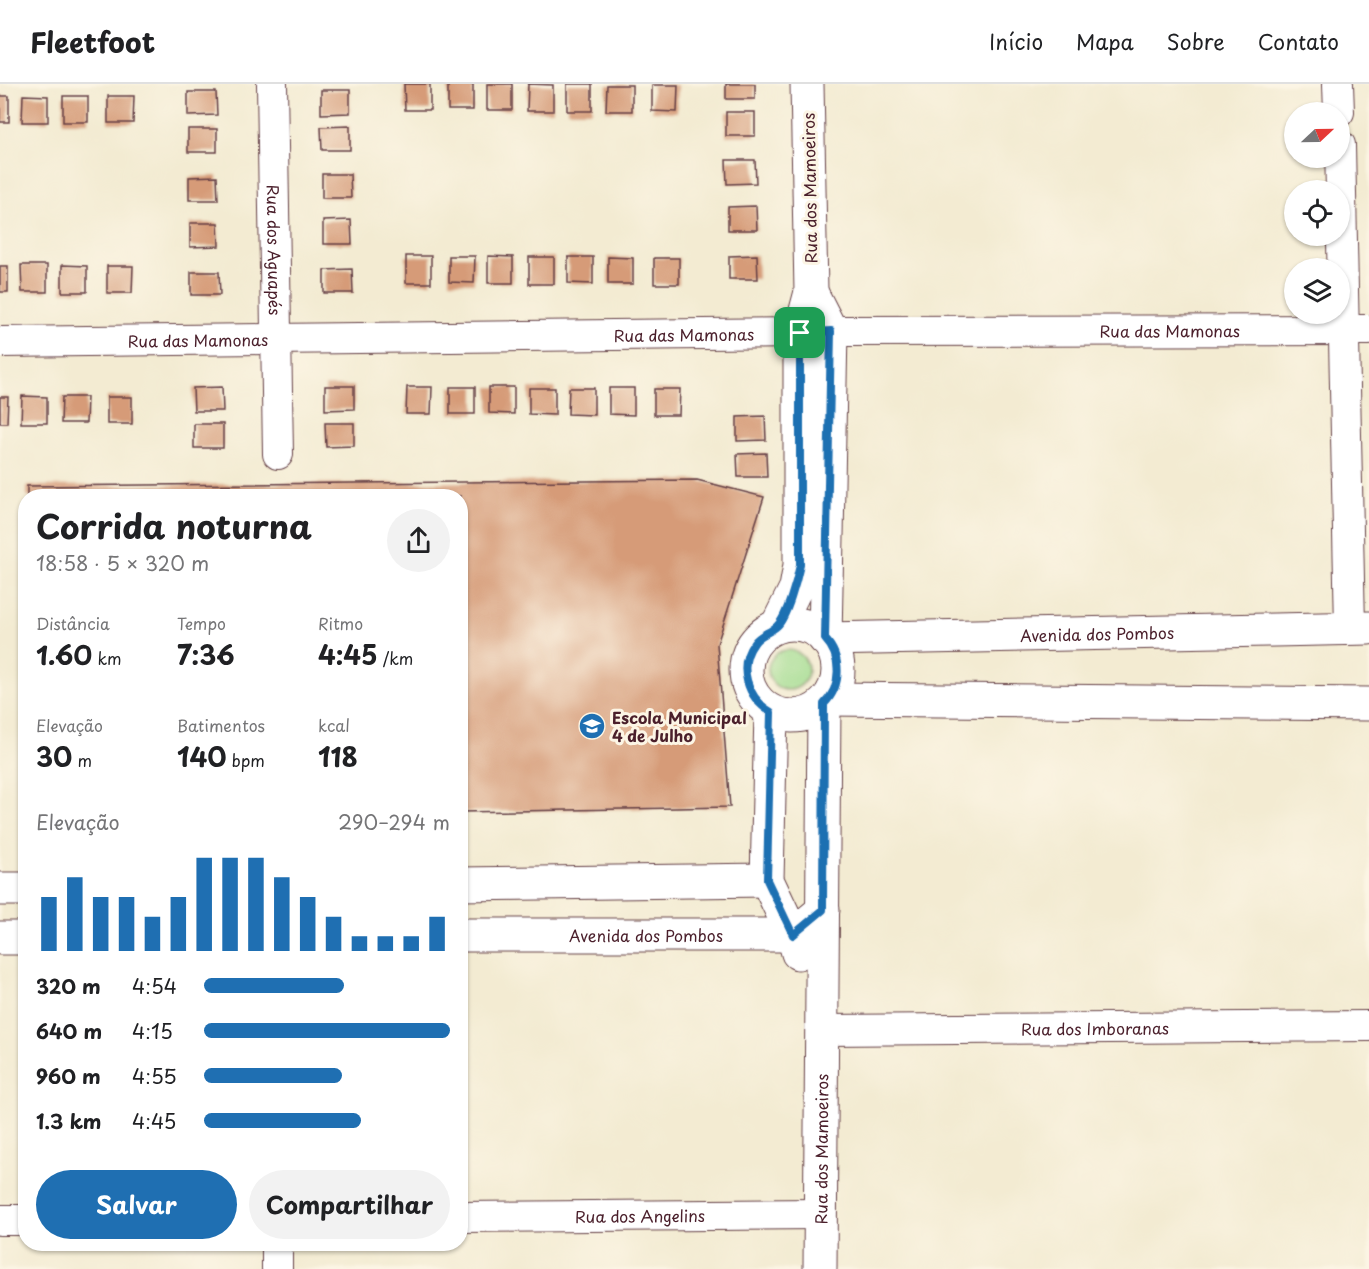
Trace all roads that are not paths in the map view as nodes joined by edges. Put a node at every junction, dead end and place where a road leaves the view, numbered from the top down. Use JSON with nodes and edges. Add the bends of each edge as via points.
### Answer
{"nodes":[{"id":1,"x":272,"y":84,"type":"edge"},
{"id":2,"x":807,"y":84,"type":"edge"},
{"id":3,"x":1338,"y":84,"type":"edge"},
{"id":4,"x":1339,"y":102,"type":"edge"},
{"id":5,"x":1342,"y":168,"type":"edge"},
{"id":6,"x":1356,"y":330,"type":"edge"},
{"id":7,"x":815,"y":332,"type":"junction"},
{"id":8,"x":275,"y":339,"type":"junction"},
{"id":9,"x":0,"y":342,"type":"edge"},
{"id":10,"x":278,"y":454,"type":"dead end"},
{"id":11,"x":777,"y":626,"type":"junction"},
{"id":12,"x":1360,"y":628,"type":"edge"},
{"id":13,"x":825,"y":639,"type":"junction"},
{"id":14,"x":826,"y":701,"type":"junction"},
{"id":15,"x":1369,"y":704,"type":"edge"},
{"id":16,"x":771,"y":712,"type":"junction"},
{"id":17,"x":767,"y":880,"type":"junction"},
{"id":18,"x":468,"y":884,"type":"edge"},
{"id":19,"x":0,"y":889,"type":"edge"},
{"id":20,"x":18,"y":889,"type":"edge"},
{"id":21,"x":823,"y":910,"type":"junction"},
{"id":22,"x":468,"y":935,"type":"edge"},
{"id":23,"x":793,"y":935,"type":"junction"},
{"id":24,"x":0,"y":938,"type":"edge"},
{"id":25,"x":18,"y":938,"type":"edge"},
{"id":26,"x":1369,"y":1026,"type":"edge"},
{"id":27,"x":821,"y":1030,"type":"junction"},
{"id":28,"x":820,"y":1214,"type":"junction"},
{"id":29,"x":468,"y":1217,"type":"edge"},
{"id":30,"x":0,"y":1220,"type":"edge"},
{"id":31,"x":18,"y":1220,"type":"edge"},
{"id":32,"x":277,"y":1251,"type":"edge"},
{"id":33,"x":277,"y":1269,"type":"edge"},
{"id":34,"x":820,"y":1269,"type":"edge"}],
"edges":[{"from":1,"to":8,"type":"street","name":"Rua dos Aguapés"},
{"from":2,"to":7,"type":"street","name":"Rua dos Mamoeiros"},
{"from":3,"to":4,"type":"street"},
{"from":5,"to":6,"type":"street"},
{"from":6,"to":7,"type":"street","name":"Rua das Mamonas"},
{"from":6,"to":12,"type":"street"},
{"from":7,"to":8,"type":"street","name":"Rua das Mamonas"},
{"from":7,"to":11,"type":"street","name":"Rua dos Mamoeiros","via":[[800,565],[796,588]]},
{"from":7,"to":13,"type":"street","name":"Rua dos Mamoeiros"},
{"from":8,"to":9,"type":"street","name":"Rua das Mamonas"},
{"from":8,"to":10,"type":"street","name":"Rua dos Aguapés"},
{"from":11,"to":13,"type":"street","via":[[806,626]]},
{"from":11,"to":16,"type":"street","via":[[754,643],[745,670],[754,697]]},
{"from":12,"to":13,"type":"street","name":"Avenida dos Pombos"},
{"from":13,"to":14,"type":"street","via":[[836,657],[838,672],[836,686]]},
{"from":14,"to":15,"type":"street"},
{"from":14,"to":16,"type":"street","via":[[805,715],[791,717]]},
{"from":14,"to":21,"type":"street","name":"Rua dos Mamoeiros"},
{"from":16,"to":17,"type":"street","name":"Rua dos Mamoeiros"},
{"from":17,"to":18,"type":"street"},
{"from":17,"to":23,"type":"street","name":"Rua dos Mamoeiros"},
{"from":19,"to":20,"type":"street"},
{"from":21,"to":23,"type":"street"},
{"from":21,"to":27,"type":"street","name":"Rua dos Mamoeiros"},
{"from":22,"to":23,"type":"street","name":"Avenida dos Pombos"},
{"from":23,"to":27,"type":"street","name":"Rua dos Mamoeiros"},
{"from":24,"to":25,"type":"street"},
{"from":26,"to":27,"type":"street","name":"Rua dos Imboranas"},
{"from":27,"to":28,"type":"street","name":"Rua dos Mamoeiros"},
{"from":28,"to":29,"type":"street","name":"Rua dos Angelins"},
{"from":28,"to":34,"type":"street","name":"Rua dos Mamoeiros"},
{"from":30,"to":31,"type":"street"},
{"from":32,"to":33,"type":"street"}]}
